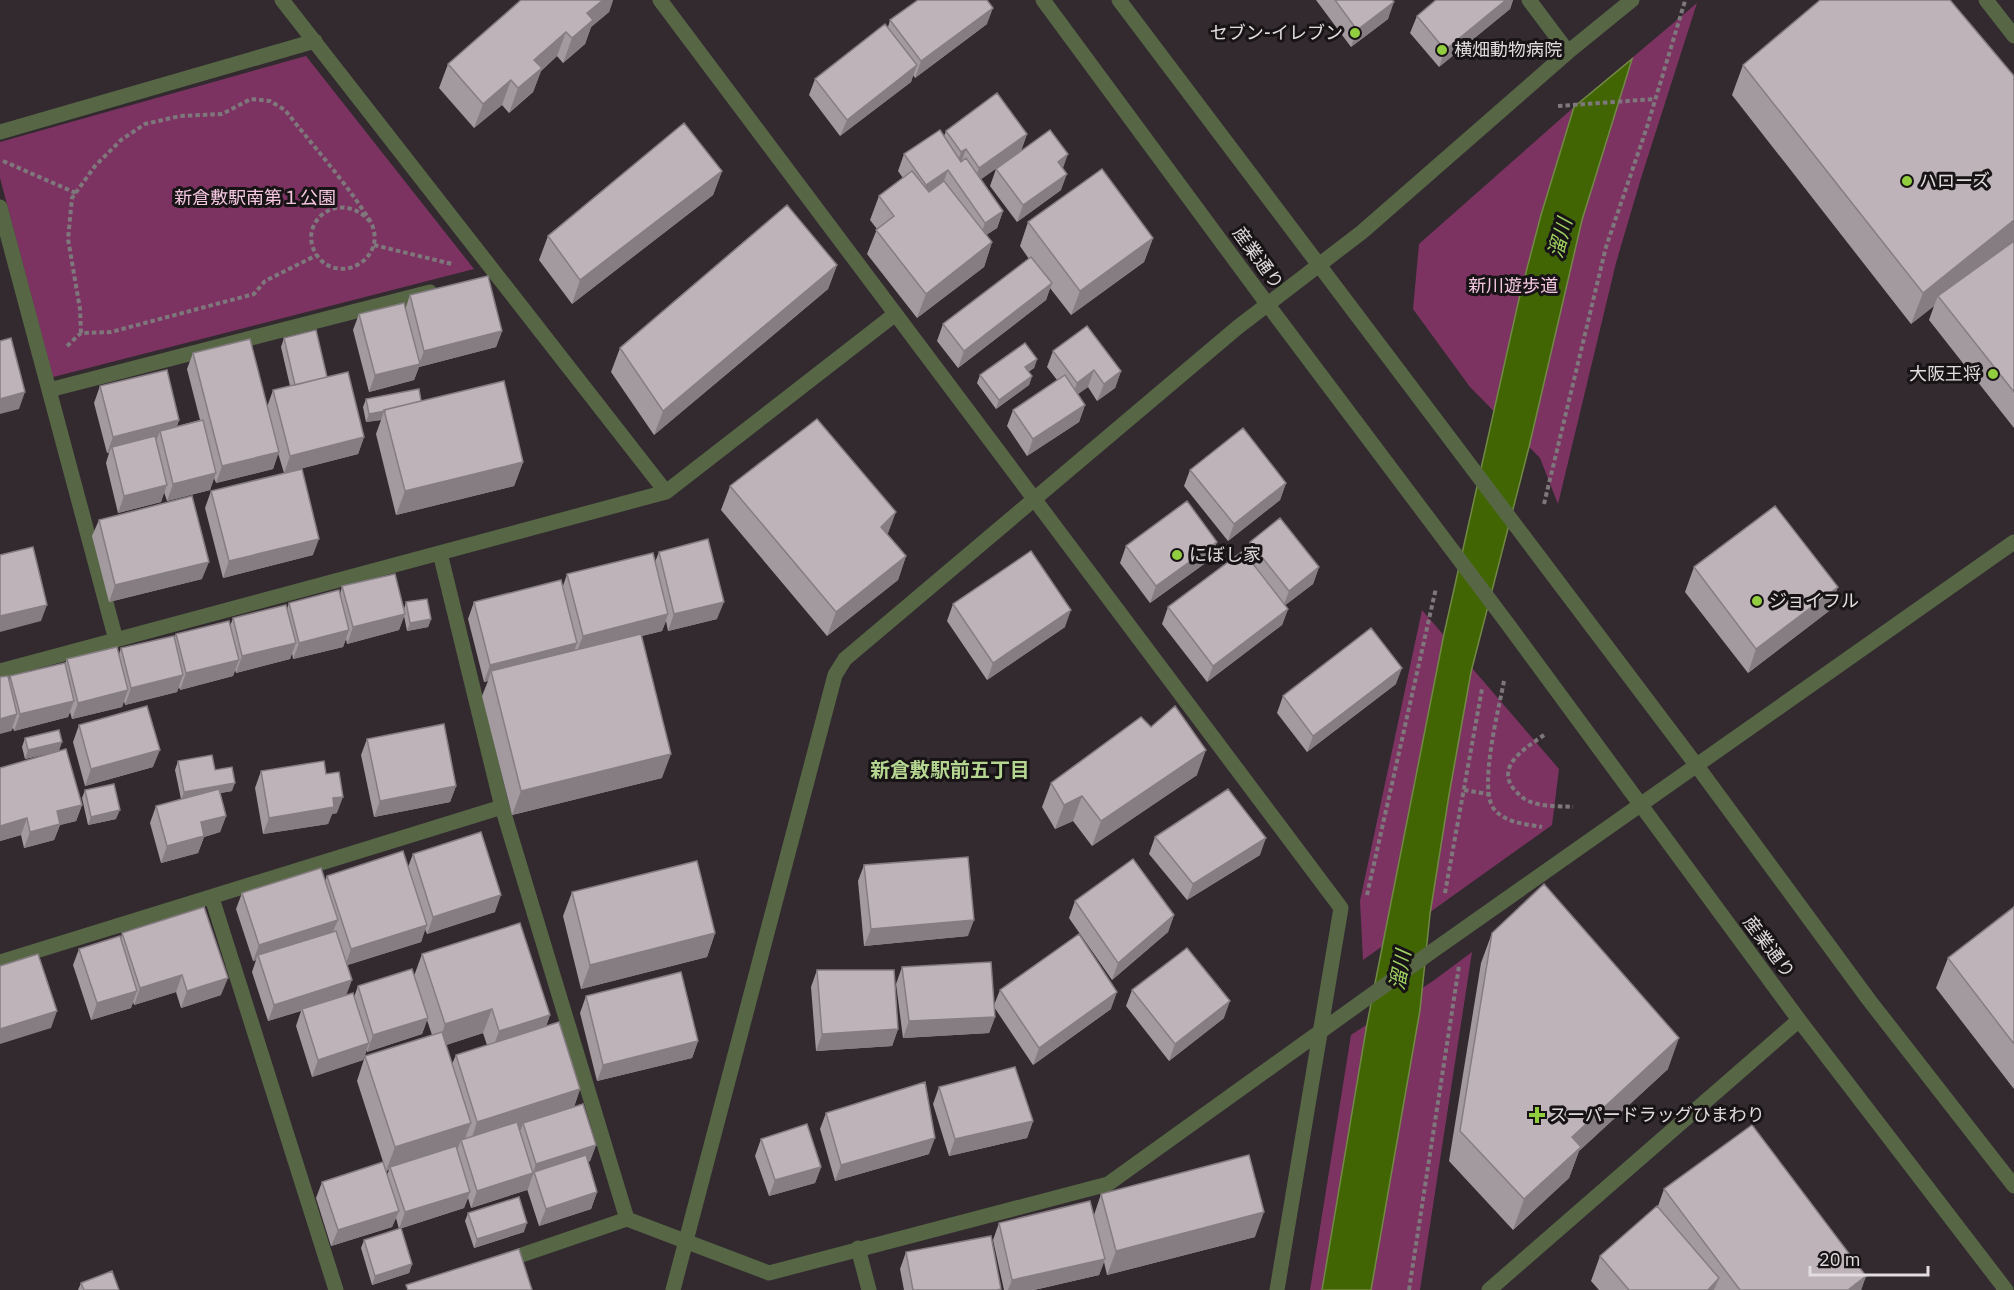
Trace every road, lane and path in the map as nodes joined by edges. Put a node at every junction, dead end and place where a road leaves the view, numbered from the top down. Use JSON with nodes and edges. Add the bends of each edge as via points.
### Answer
{"nodes":[{"id":1,"x":282,"y":0,"type":"edge"},
{"id":2,"x":660,"y":0,"type":"edge"},
{"id":3,"x":1044,"y":0,"type":"edge"},
{"id":4,"x":1119,"y":0,"type":"edge"},
{"id":5,"x":1529,"y":0,"type":"edge"},
{"id":6,"x":1632,"y":0,"type":"edge"},
{"id":7,"x":1986,"y":0,"type":"edge"},
{"id":8,"x":1685,"y":1,"type":"edge"},
{"id":9,"x":2014,"y":36,"type":"edge"},
{"id":10,"x":315,"y":41,"type":"junction"},
{"id":11,"x":1568,"y":52,"type":"junction"},
{"id":12,"x":1655,"y":99,"type":"junction"},
{"id":13,"x":1558,"y":106,"type":"dead end"},
{"id":14,"x":0,"y":132,"type":"edge"},
{"id":15,"x":0,"y":159,"type":"edge"},
{"id":16,"x":76,"y":193,"type":"junction"},
{"id":17,"x":0,"y":207,"type":"edge"},
{"id":18,"x":372,"y":224,"type":"junction"},
{"id":19,"x":374,"y":245,"type":"junction"},
{"id":20,"x":317,"y":255,"type":"junction"},
{"id":21,"x":1318,"y":266,"type":"junction"},
{"id":22,"x":491,"y":276,"type":"junction"},
{"id":23,"x":439,"y":289,"type":"edge"},
{"id":24,"x":1268,"y":305,"type":"junction"},
{"id":25,"x":894,"y":315,"type":"junction"},
{"id":26,"x":81,"y":333,"type":"junction"},
{"id":27,"x":42,"y":364,"type":"junction"},
{"id":28,"x":49,"y":390,"type":"junction"},
{"id":29,"x":666,"y":492,"type":"junction"},
{"id":30,"x":1035,"y":499,"type":"junction"},
{"id":31,"x":1544,"y":504,"type":"dead end"},
{"id":32,"x":2014,"y":542,"type":"edge"},
{"id":33,"x":440,"y":553,"type":"junction"},
{"id":34,"x":1436,"y":588,"type":"dead end"},
{"id":35,"x":116,"y":640,"type":"junction"},
{"id":36,"x":0,"y":671,"type":"edge"},
{"id":37,"x":1504,"y":681,"type":"dead end"},
{"id":38,"x":1482,"y":689,"type":"dead end"},
{"id":39,"x":1544,"y":735,"type":"dead end"},
{"id":40,"x":1697,"y":766,"type":"junction"},
{"id":41,"x":1464,"y":790,"type":"junction"},
{"id":42,"x":1488,"y":794,"type":"junction"},
{"id":43,"x":1640,"y":805,"type":"junction"},
{"id":44,"x":502,"y":807,"type":"junction"},
{"id":45,"x":1573,"y":807,"type":"dead end"},
{"id":46,"x":1542,"y":826,"type":"dead end"},
{"id":47,"x":1445,"y":893,"type":"dead end"},
{"id":48,"x":212,"y":898,"type":"junction"},
{"id":49,"x":1366,"y":900,"type":"dead end"},
{"id":50,"x":1464,"y":930,"type":"junction"},
{"id":51,"x":0,"y":962,"type":"edge"},
{"id":52,"x":1799,"y":1020,"type":"junction"},
{"id":53,"x":1321,"y":1030,"type":"junction"},
{"id":54,"x":2014,"y":1186,"type":"edge"},
{"id":55,"x":627,"y":1219,"type":"junction"},
{"id":56,"x":687,"y":1241,"type":"junction"},
{"id":57,"x":858,"y":1248,"type":"junction"},
{"id":58,"x":495,"y":1264,"type":"edge"},
{"id":59,"x":1493,"y":1289,"type":"edge"},
{"id":60,"x":336,"y":1290,"type":"edge"},
{"id":61,"x":673,"y":1290,"type":"edge"},
{"id":62,"x":869,"y":1290,"type":"edge"},
{"id":63,"x":1277,"y":1290,"type":"edge"},
{"id":64,"x":1409,"y":1290,"type":"edge"},
{"id":65,"x":2006,"y":1290,"type":"edge"}],
"edges":[{"from":1,"to":10,"type":"street"},
{"from":2,"to":25,"type":"street"},
{"from":3,"to":24,"type":"street","name":"産業通り"},
{"from":4,"to":21,"type":"street"},
{"from":5,"to":11,"type":"street"},
{"from":6,"to":11,"type":"street"},
{"from":7,"to":9,"type":"street"},
{"from":8,"to":12,"type":"path"},
{"from":10,"to":14,"type":"street"},
{"from":10,"to":22,"type":"street"},
{"from":11,"to":21,"type":"street"},
{"from":12,"to":13,"type":"path"},
{"from":12,"to":31,"type":"path","via":[[1606,247]]},
{"from":15,"to":16,"type":"path"},
{"from":16,"to":18,"type":"path","via":[[95,166],[145,124],[180,116],[222,114],[251,99],[270,101],[285,110]]},
{"from":16,"to":26,"type":"path","via":[[72,198],[68,239],[81,309]]},
{"from":17,"to":27,"type":"street"},
{"from":18,"to":19,"type":"path"},
{"from":18,"to":20,"type":"path","via":[[357,210],[347,207],[327,211],[319,218],[312,236]]},
{"from":19,"to":20,"type":"path","via":[[363,263],[344,269],[324,263]]},
{"from":19,"to":22,"type":"path"},
{"from":20,"to":26,"type":"path","via":[[265,281],[254,294],[111,332]]},
{"from":21,"to":24,"type":"street"},
{"from":21,"to":40,"type":"street"},
{"from":22,"to":29,"type":"street"},
{"from":23,"to":28,"type":"street"},
{"from":24,"to":30,"type":"street"},
{"from":24,"to":43,"type":"street","name":"産業通り"},
{"from":25,"to":29,"type":"street"},
{"from":25,"to":30,"type":"street"},
{"from":26,"to":27,"type":"path","via":[[49,363]]},
{"from":27,"to":28,"type":"street"},
{"from":28,"to":35,"type":"street"},
{"from":29,"to":33,"type":"street"},
{"from":30,"to":53,"type":"street","via":[[1341,908]]},
{"from":30,"to":56,"type":"street","via":[[845,659],[834,675]]},
{"from":32,"to":40,"type":"street"},
{"from":33,"to":35,"type":"street"},
{"from":33,"to":44,"type":"street"},
{"from":34,"to":49,"type":"path"},
{"from":35,"to":36,"type":"street"},
{"from":37,"to":42,"type":"path"},
{"from":38,"to":41,"type":"path"},
{"from":39,"to":45,"type":"path","via":[[1513,759],[1510,784],[1531,802]]},
{"from":40,"to":43,"type":"street"},
{"from":40,"to":54,"type":"street","via":[[1869,1000]]},
{"from":41,"to":42,"type":"path"},
{"from":41,"to":47,"type":"path"},
{"from":42,"to":46,"type":"path","via":[[1500,815]]},
{"from":43,"to":50,"type":"street"},
{"from":43,"to":52,"type":"street","name":"産業通り"},
{"from":44,"to":48,"type":"street"},
{"from":44,"to":55,"type":"street"},
{"from":48,"to":51,"type":"street"},
{"from":48,"to":60,"type":"street"},
{"from":50,"to":53,"type":"street"},
{"from":50,"to":64,"type":"path"},
{"from":52,"to":59,"type":"street"},
{"from":52,"to":65,"type":"street","name":"産業通り"},
{"from":53,"to":57,"type":"street","via":[[1108,1184]]},
{"from":53,"to":63,"type":"street"},
{"from":55,"to":56,"type":"street"},
{"from":55,"to":58,"type":"street"},
{"from":56,"to":57,"type":"street","via":[[769,1273]]},
{"from":56,"to":61,"type":"street"},
{"from":57,"to":62,"type":"street"}]}
